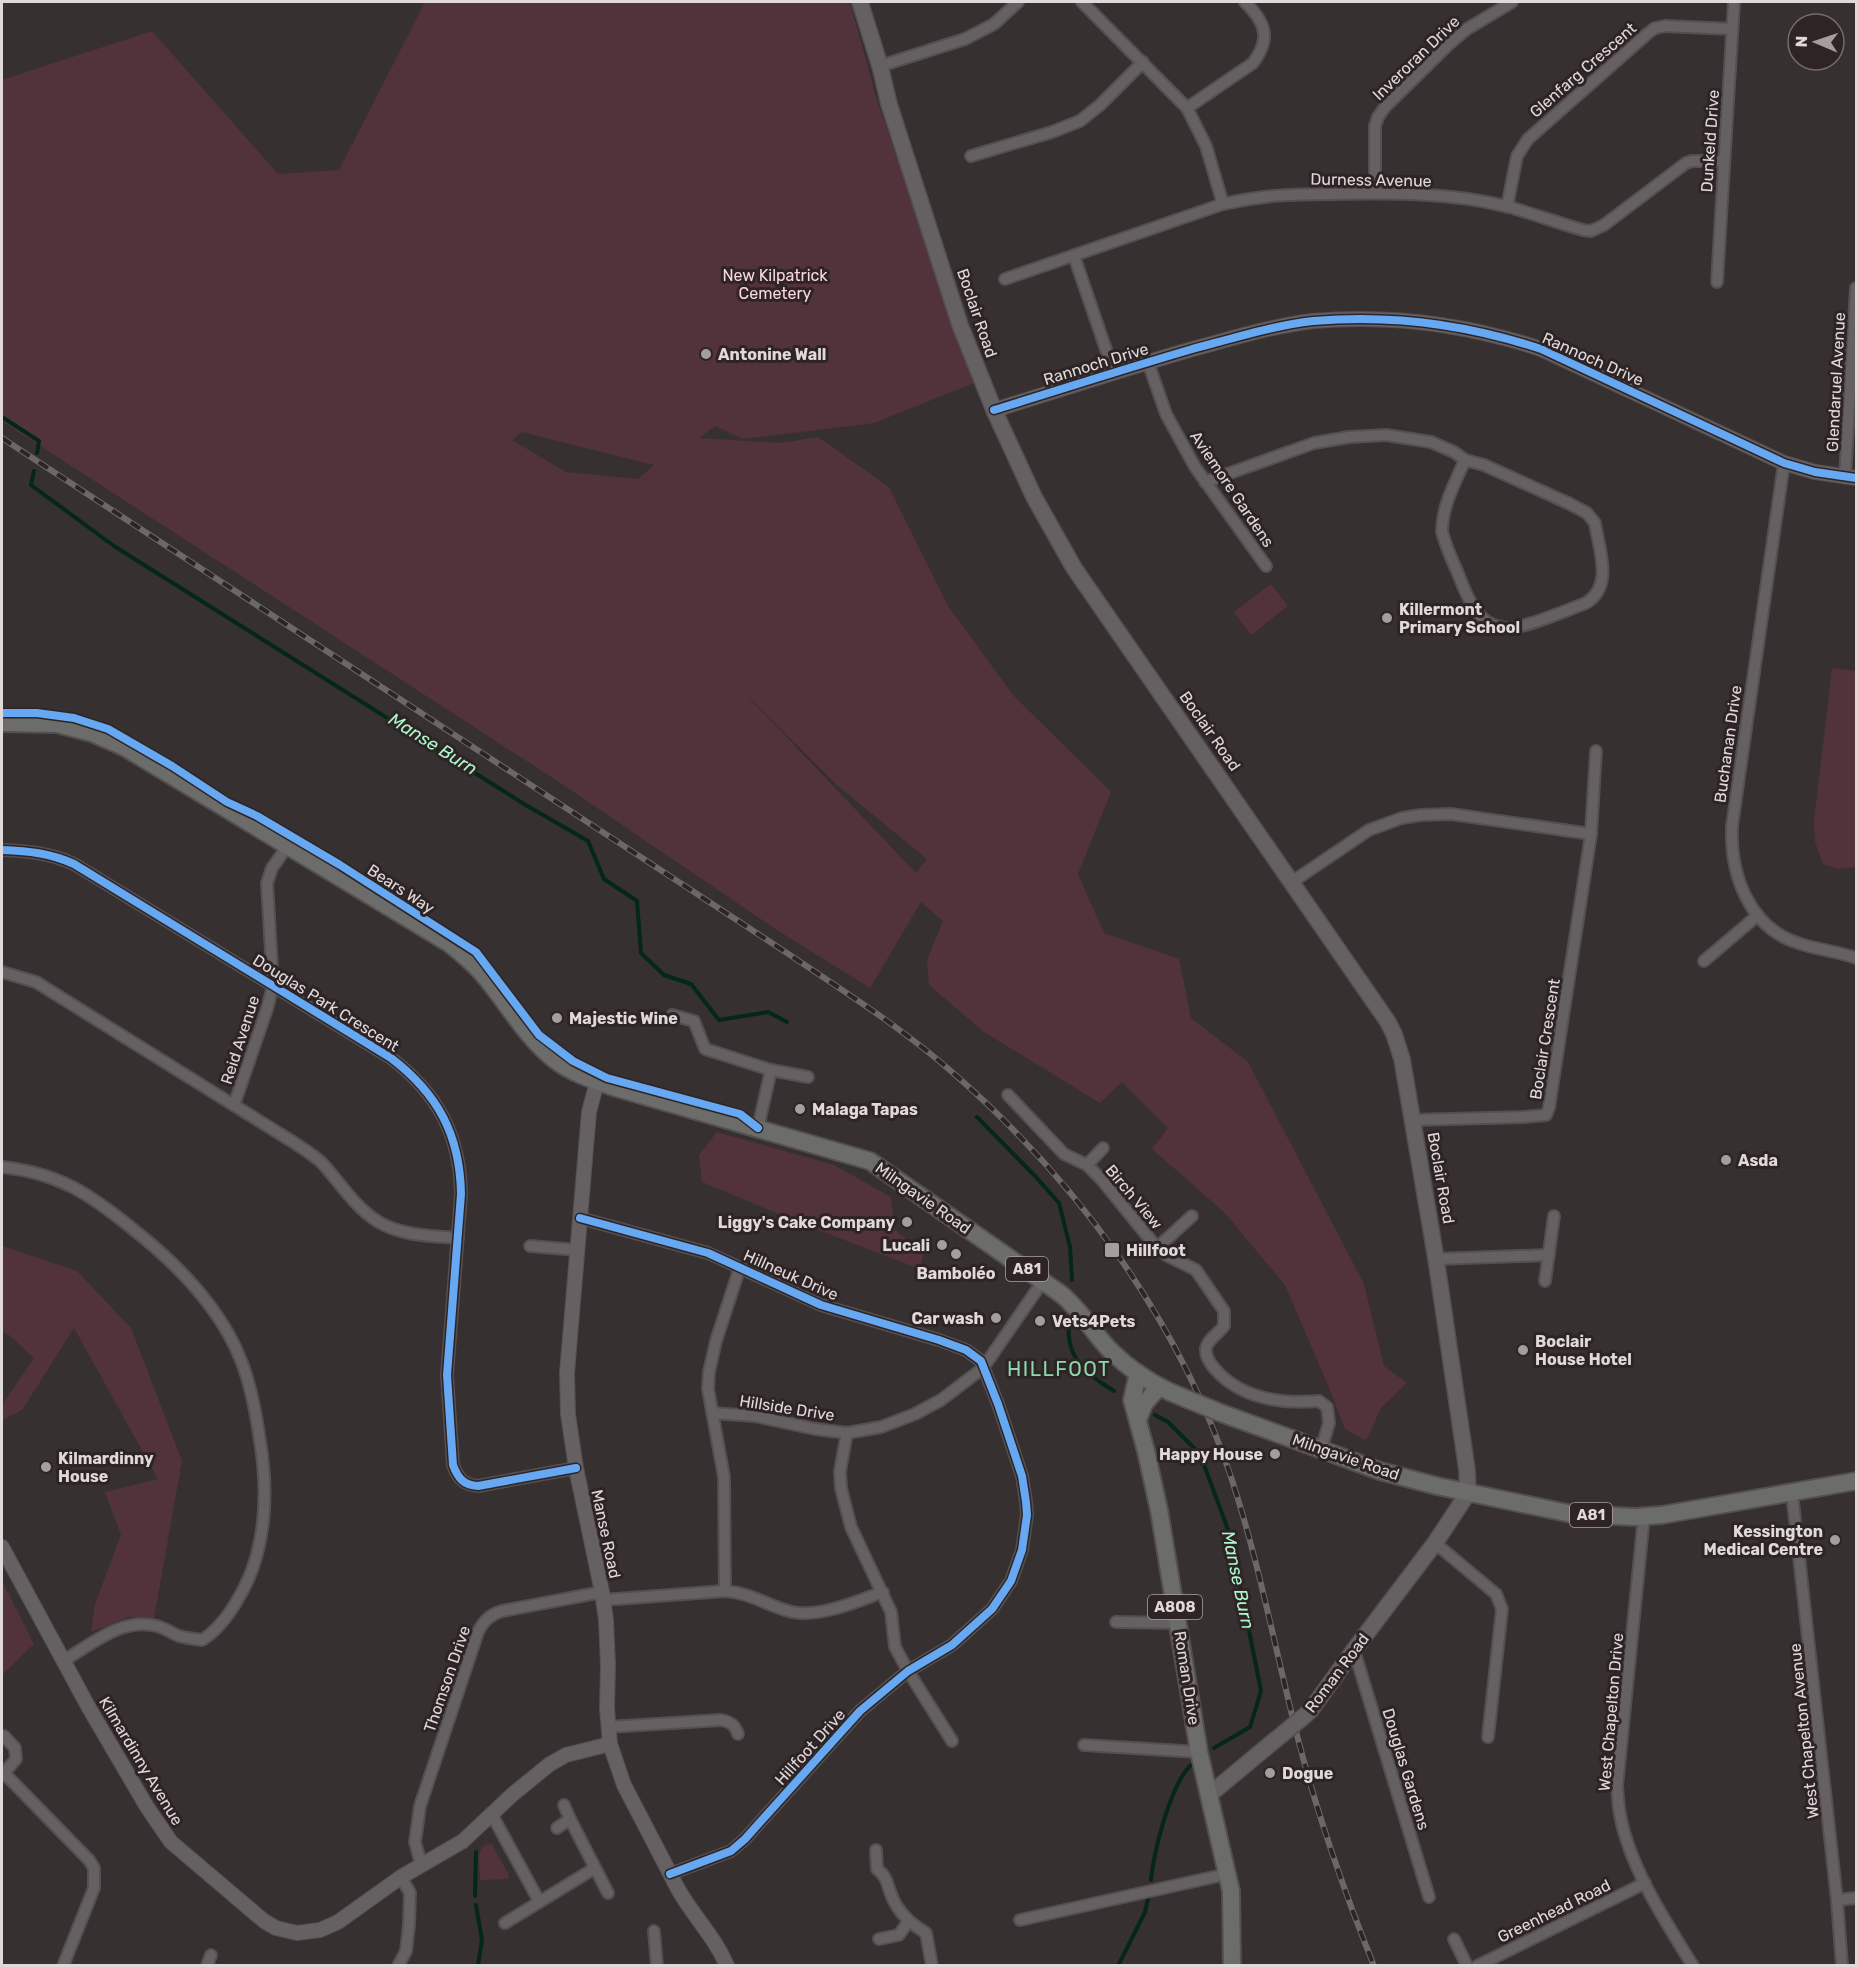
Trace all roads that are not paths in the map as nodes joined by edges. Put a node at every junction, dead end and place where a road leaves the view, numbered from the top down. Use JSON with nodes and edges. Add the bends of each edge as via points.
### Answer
{"nodes":[{"id":1,"x":860,"y":2,"type":"edge"},
{"id":2,"x":1018,"y":2,"type":"edge"},
{"id":3,"x":1082,"y":2,"type":"edge"},
{"id":4,"x":1245,"y":2,"type":"edge"},
{"id":5,"x":1512,"y":2,"type":"edge"},
{"id":6,"x":1734,"y":2,"type":"edge"},
{"id":7,"x":1732,"y":29,"type":"junction"},
{"id":8,"x":1143,"y":62,"type":"junction"},
{"id":9,"x":880,"y":66,"type":"junction"},
{"id":10,"x":1187,"y":108,"type":"junction"},
{"id":11,"x":971,"y":156,"type":"dead end"},
{"id":12,"x":1723,"y":161,"type":"junction"},
{"id":13,"x":1375,"y":193,"type":"junction"},
{"id":14,"x":1223,"y":204,"type":"junction"},
{"id":15,"x":1508,"y":207,"type":"junction"},
{"id":16,"x":1074,"y":256,"type":"junction"},
{"id":17,"x":1005,"y":279,"type":"dead end"},
{"id":18,"x":1717,"y":282,"type":"dead end"},
{"id":19,"x":1857,"y":288,"type":"edge"},
{"id":20,"x":1148,"y":362,"type":"junction"},
{"id":21,"x":1114,"y":373,"type":"junction"},
{"id":22,"x":994,"y":410,"type":"junction"},
{"id":23,"x":1465,"y":460,"type":"junction"},
{"id":24,"x":1785,"y":463,"type":"junction"},
{"id":25,"x":1851,"y":478,"type":"edge"},
{"id":26,"x":1205,"y":482,"type":"junction"},
{"id":27,"x":1266,"y":566,"type":"dead end"},
{"id":28,"x":2,"y":723,"type":"edge"},
{"id":29,"x":1596,"y":751,"type":"dead end"},
{"id":30,"x":1591,"y":834,"type":"junction"},
{"id":31,"x":287,"y":847,"type":"junction"},
{"id":32,"x":2,"y":850,"type":"edge"},
{"id":33,"x":1292,"y":882,"type":"junction"},
{"id":34,"x":1758,"y":915,"type":"junction"},
{"id":35,"x":1857,"y":958,"type":"edge"},
{"id":36,"x":1704,"y":961,"type":"dead end"},
{"id":37,"x":2,"y":972,"type":"edge"},
{"id":38,"x":273,"y":986,"type":"junction"},
{"id":39,"x":672,"y":1015,"type":"dead end"},
{"id":40,"x":771,"y":1070,"type":"junction"},
{"id":41,"x":808,"y":1077,"type":"dead end"},
{"id":42,"x":597,"y":1082,"type":"junction"},
{"id":43,"x":1008,"y":1095,"type":"dead end"},
{"id":44,"x":234,"y":1105,"type":"junction"},
{"id":45,"x":1413,"y":1120,"type":"junction"},
{"id":46,"x":758,"y":1128,"type":"junction"},
{"id":47,"x":1103,"y":1148,"type":"dead end"},
{"id":48,"x":1087,"y":1165,"type":"junction"},
{"id":49,"x":2,"y":1167,"type":"edge"},
{"id":50,"x":1192,"y":1216,"type":"dead end"},
{"id":51,"x":1554,"y":1216,"type":"dead end"},
{"id":52,"x":580,"y":1218,"type":"junction"},
{"id":53,"x":458,"y":1238,"type":"junction"},
{"id":54,"x":530,"y":1246,"type":"dead end"},
{"id":55,"x":1157,"y":1248,"type":"junction"},
{"id":56,"x":577,"y":1250,"type":"junction"},
{"id":57,"x":1549,"y":1255,"type":"junction"},
{"id":58,"x":1436,"y":1259,"type":"junction"},
{"id":59,"x":740,"y":1267,"type":"junction"},
{"id":60,"x":1043,"y":1281,"type":"junction"},
{"id":61,"x":1545,"y":1281,"type":"dead end"},
{"id":62,"x":983,"y":1368,"type":"junction"},
{"id":63,"x":1138,"y":1373,"type":"junction"},
{"id":64,"x":1164,"y":1390,"type":"junction"},
{"id":65,"x":712,"y":1413,"type":"junction"},
{"id":66,"x":1138,"y":1420,"type":"junction"},
{"id":67,"x":847,"y":1433,"type":"junction"},
{"id":68,"x":1321,"y":1450,"type":"junction"},
{"id":69,"x":576,"y":1468,"type":"junction"},
{"id":70,"x":1857,"y":1481,"type":"edge"},
{"id":71,"x":1468,"y":1493,"type":"junction"},
{"id":72,"x":1792,"y":1493,"type":"junction"},
{"id":73,"x":1644,"y":1516,"type":"junction"},
{"id":74,"x":1435,"y":1543,"type":"junction"},
{"id":75,"x":2,"y":1547,"type":"edge"},
{"id":76,"x":724,"y":1591,"type":"junction"},
{"id":77,"x":883,"y":1592,"type":"junction"},
{"id":78,"x":602,"y":1596,"type":"junction"},
{"id":79,"x":1116,"y":1622,"type":"dead end"},
{"id":80,"x":1178,"y":1623,"type":"junction"},
{"id":81,"x":1354,"y":1650,"type":"junction"},
{"id":82,"x":63,"y":1660,"type":"junction"},
{"id":83,"x":908,"y":1671,"type":"junction"},
{"id":84,"x":608,"y":1727,"type":"junction"},
{"id":85,"x":738,"y":1734,"type":"dead end"},
{"id":86,"x":4,"y":1736,"type":"dead end"},
{"id":87,"x":1488,"y":1737,"type":"dead end"},
{"id":88,"x":952,"y":1741,"type":"dead end"},
{"id":89,"x":610,"y":1744,"type":"junction"},
{"id":90,"x":1084,"y":1745,"type":"dead end"},
{"id":91,"x":1199,"y":1752,"type":"junction"},
{"id":92,"x":3,"y":1774,"type":"edge"},
{"id":93,"x":1209,"y":1795,"type":"junction"},
{"id":94,"x":564,"y":1805,"type":"dead end"},
{"id":95,"x":491,"y":1814,"type":"junction"},
{"id":96,"x":570,"y":1819,"type":"junction"},
{"id":97,"x":556,"y":1828,"type":"dead end"},
{"id":98,"x":876,"y":1850,"type":"dead end"},
{"id":99,"x":421,"y":1864,"type":"junction"},
{"id":100,"x":595,"y":1868,"type":"junction"},
{"id":101,"x":670,"y":1874,"type":"junction"},
{"id":102,"x":1227,"y":1874,"type":"junction"},
{"id":103,"x":401,"y":1877,"type":"junction"},
{"id":104,"x":1645,"y":1883,"type":"junction"},
{"id":105,"x":608,"y":1893,"type":"dead end"},
{"id":106,"x":1429,"y":1897,"type":"dead end"},
{"id":107,"x":1857,"y":1898,"type":"edge"},
{"id":108,"x":1837,"y":1900,"type":"junction"},
{"id":109,"x":539,"y":1901,"type":"junction"},
{"id":110,"x":1020,"y":1920,"type":"dead end"},
{"id":111,"x":908,"y":1922,"type":"junction"},
{"id":112,"x":505,"y":1923,"type":"dead end"},
{"id":113,"x":654,"y":1931,"type":"dead end"},
{"id":114,"x":879,"y":1939,"type":"dead end"},
{"id":115,"x":1454,"y":1939,"type":"dead end"},
{"id":116,"x":63,"y":1965,"type":"edge"},
{"id":117,"x":398,"y":1965,"type":"edge"},
{"id":118,"x":657,"y":1965,"type":"edge"},
{"id":119,"x":727,"y":1965,"type":"edge"},
{"id":120,"x":932,"y":1965,"type":"edge"},
{"id":121,"x":1232,"y":1965,"type":"edge"},
{"id":122,"x":1467,"y":1965,"type":"edge"},
{"id":123,"x":1477,"y":1965,"type":"edge"},
{"id":124,"x":1693,"y":1965,"type":"edge"},
{"id":125,"x":1842,"y":1965,"type":"edge"}],
"edges":[{"from":1,"to":9,"type":"main road","name":"Boclair Road"},
{"from":2,"to":9,"type":"street","via":[[994,24],[965,39]]},
{"from":3,"to":8,"type":"street"},
{"from":4,"to":10,"type":"street","via":[[1262,21],[1264,41],[1260,54],[1253,63]]},
{"from":5,"to":13,"type":"street","name":"Inveroran Drive","via":[[1454,40],[1384,107],[1375,126]]},
{"from":6,"to":7,"type":"street","name":"Dunkeld Drive"},
{"from":7,"to":12,"type":"street","name":"Dunkeld Drive"},
{"from":7,"to":15,"type":"street","name":"Glenfarg Crescent","via":[[1665,26],[1647,34],[1528,139],[1517,156]]},
{"from":8,"to":10,"type":"street"},
{"from":8,"to":11,"type":"street","via":[[1080,121]]},
{"from":9,"to":22,"type":"main road","name":"Boclair Road","via":[[960,326]]},
{"from":10,"to":14,"type":"street","via":[[1206,146]]},
{"from":12,"to":15,"type":"street","name":"Durness Avenue","via":[[1686,163],[1591,231]]},
{"from":12,"to":18,"type":"street","name":"Dunkeld Drive"},
{"from":13,"to":14,"type":"street","name":"Durness Avenue","via":[[1274,195]]},
{"from":13,"to":15,"type":"street","name":"Durness Avenue","via":[[1432,195]]},
{"from":14,"to":16,"type":"street","name":"Durness Avenue"},
{"from":16,"to":17,"type":"street","name":"Durness Avenue"},
{"from":16,"to":21,"type":"street"},
{"from":19,"to":25,"type":"street","name":"Glendaruel Avenue"},
{"from":20,"to":21,"type":"street","name":"Rannoch Drive"},
{"from":20,"to":24,"type":"street","name":"Rannoch Drive","via":[[1249,333],[1311,321],[1368,318],[1440,323],[1503,336],[1541,349]]},
{"from":20,"to":26,"type":"street","name":"Aviemore Gardens","via":[[1166,414]]},
{"from":21,"to":22,"type":"street","name":"Rannoch Drive"},
{"from":22,"to":33,"type":"main road","name":"Boclair Road","via":[[1034,497],[1074,568]]},
{"from":23,"to":23,"type":"street","via":[[1484,465],[1592,517],[1604,578],[1593,599],[1510,628],[1497,626],[1475,612],[1442,532],[1446,504]]},
{"from":23,"to":26,"type":"street","via":[[1438,445],[1410,438],[1349,437],[1314,443]]},
{"from":24,"to":25,"type":"street","name":"Rannoch Drive"},
{"from":24,"to":34,"type":"street","name":"Buchanan Drive","via":[[1732,826],[1735,869]]},
{"from":26,"to":27,"type":"street","name":"Aviemore Gardens"},
{"from":28,"to":31,"type":"main road","name":"Milngavie Road","number":"A81","via":[[57,724],[92,733],[124,747]]},
{"from":29,"to":30,"type":"street","name":"Boclair Crescent"},
{"from":30,"to":33,"type":"street","via":[[1451,814],[1420,815],[1369,831]]},
{"from":30,"to":45,"type":"street","name":"Boclair Crescent","via":[[1546,1114]]},
{"from":31,"to":38,"type":"street","name":"Reid Avenue","via":[[267,883]]},
{"from":31,"to":42,"type":"main road","name":"Milngavie Road","number":"A81","via":[[450,944],[482,973],[536,1043],[555,1060]]},
{"from":32,"to":38,"type":"street","name":"Douglas Park Crescent","via":[[49,854],[74,864]]},
{"from":33,"to":45,"type":"main road","name":"Boclair Road","via":[[1394,1034]]},
{"from":34,"to":35,"type":"street","name":"Buchanan Drive","via":[[1797,943]]},
{"from":34,"to":36,"type":"street"},
{"from":37,"to":44,"type":"street","via":[[36,982]]},
{"from":38,"to":44,"type":"street","name":"Reid Avenue"},
{"from":38,"to":53,"type":"street","name":"Douglas Park Crescent","via":[[391,1058],[410,1072],[434,1100],[450,1131],[459,1169]]},
{"from":39,"to":40,"type":"street","via":[[694,1021],[705,1049]]},
{"from":40,"to":41,"type":"street"},
{"from":40,"to":46,"type":"street"},
{"from":42,"to":46,"type":"main road","name":"Milngavie Road","number":"A81"},
{"from":42,"to":52,"type":"street","name":"Manse Road","via":[[589,1112]]},
{"from":43,"to":48,"type":"street","name":"Birch View","via":[[1064,1154]]},
{"from":44,"to":53,"type":"street","via":[[321,1162],[377,1221],[413,1234]]},
{"from":45,"to":58,"type":"main road","name":"Boclair Road"},
{"from":46,"to":60,"type":"main road","name":"Milngavie Road","number":"A81","via":[[870,1161]]},
{"from":47,"to":48,"type":"street","name":"Birch View"},
{"from":48,"to":55,"type":"street","name":"Birch View"},
{"from":49,"to":82,"type":"street","via":[[43,1175],[79,1189],[155,1246],[182,1272],[219,1318],[237,1349],[248,1378],[262,1452],[262,1536],[242,1592],[221,1623],[202,1640],[147,1623],[131,1624]]},
{"from":50,"to":55,"type":"street","name":"Birch View"},
{"from":51,"to":57,"type":"street"},
{"from":52,"to":56,"type":"street","name":"Manse Road"},
{"from":52,"to":59,"type":"street","name":"Hillneuk Drive","via":[[708,1253]]},
{"from":53,"to":69,"type":"street","name":"Douglas Park Crescent","via":[[447,1375],[456,1474],[462,1482],[478,1486]]},
{"from":54,"to":56,"type":"street"},
{"from":55,"to":68,"type":"street","name":"Birch View","via":[[1196,1270],[1224,1311],[1224,1326],[1206,1345],[1206,1352],[1212,1366],[1227,1382],[1276,1401],[1319,1401],[1327,1407],[1329,1423]]},
{"from":56,"to":69,"type":"street","name":"Manse Road","via":[[567,1390]]},
{"from":57,"to":58,"type":"street"},
{"from":57,"to":61,"type":"street"},
{"from":58,"to":71,"type":"main road","name":"Boclair Road"},
{"from":59,"to":62,"type":"street","name":"Hillneuk Drive","via":[[822,1305],[966,1350],[981,1361]]},
{"from":59,"to":65,"type":"street","via":[[711,1359],[708,1389]]},
{"from":60,"to":62,"type":"street"},
{"from":60,"to":63,"type":"main road","name":"Milngavie Road","number":"A81","via":[[1072,1303],[1112,1352]]},
{"from":62,"to":67,"type":"street","name":"Hillside Drive","via":[[915,1414],[881,1427]]},
{"from":62,"to":83,"type":"street","name":"Hillfoot Drive","via":[[1022,1476],[1027,1515],[1022,1550],[1011,1581],[992,1609],[952,1645]]},
{"from":63,"to":64,"type":"main road","name":"Milngavie Road","number":"A81"},
{"from":63,"to":66,"type":"main road","name":"Roman Drive","number":"A808","via":[[1132,1400]]},
{"from":64,"to":66,"type":"main road","via":[[1144,1404]]},
{"from":64,"to":68,"type":"main road","name":"Milngavie Road","number":"A81","bridge":true},
{"from":65,"to":67,"type":"street","name":"Hillside Drive","via":[[755,1416]]},
{"from":65,"to":76,"type":"street","via":[[724,1477]]},
{"from":66,"to":80,"type":"main road","name":"Roman Drive","number":"A808","via":[[1159,1510]]},
{"from":67,"to":77,"type":"street","via":[[841,1488],[851,1527]]},
{"from":68,"to":71,"type":"main road","name":"Milngavie Road","number":"A81","via":[[1380,1471]]},
{"from":69,"to":78,"type":"street","name":"Manse Road"},
{"from":70,"to":72,"type":"main road","name":"Milngavie Road","number":"A81"},
{"from":71,"to":73,"type":"main road","name":"Milngavie Road","number":"A81","via":[[1572,1514]]},
{"from":71,"to":74,"type":"main road","name":"Roman Road"},
{"from":72,"to":73,"type":"main road","name":"Milngavie Road","number":"A81"},
{"from":72,"to":108,"type":"street","name":"West Chapelton Avenue"},
{"from":73,"to":104,"type":"street","name":"West Chapelton Drive","via":[[1617,1786],[1620,1814]]},
{"from":74,"to":81,"type":"main road","name":"Roman Road"},
{"from":74,"to":87,"type":"street","via":[[1496,1594],[1502,1609]]},
{"from":75,"to":82,"type":"street","name":"Kilmardinny Avenue"},
{"from":76,"to":77,"type":"street","name":"Thomson Drive","via":[[740,1592],[803,1613]]},
{"from":76,"to":78,"type":"street","name":"Thomson Drive"},
{"from":77,"to":83,"type":"street","via":[[891,1612],[895,1647]]},
{"from":78,"to":84,"type":"street","name":"Manse Road"},
{"from":78,"to":99,"type":"street","name":"Thomson Drive","via":[[502,1611],[483,1622],[420,1806],[415,1842]]},
{"from":79,"to":80,"type":"street"},
{"from":80,"to":91,"type":"main road","name":"Roman Drive","number":"A808"},
{"from":81,"to":93,"type":"main road","name":"Roman Road","bridge":true,"via":[[1310,1711]]},
{"from":81,"to":106,"type":"street","name":"Douglas Gardens"},
{"from":82,"to":103,"type":"street","name":"Kilmardinny Avenue","via":[[171,1842],[276,1928],[297,1934],[320,1930],[338,1922]]},
{"from":83,"to":88,"type":"street"},
{"from":83,"to":101,"type":"street","name":"Hillfoot Drive","via":[[860,1711],[731,1851]]},
{"from":84,"to":85,"type":"street","via":[[721,1720],[735,1726]]},
{"from":84,"to":89,"type":"street","name":"Manse Road"},
{"from":86,"to":92,"type":"street","via":[[15,1748],[16,1759]]},
{"from":89,"to":95,"type":"street","name":"Kilmardinny Avenue","via":[[566,1755],[550,1764]]},
{"from":89,"to":101,"type":"street","name":"Manse Road","via":[[624,1785]]},
{"from":90,"to":91,"type":"street"},
{"from":91,"to":93,"type":"main road","name":"Roman Drive","number":"A808"},
{"from":92,"to":116,"type":"street","via":[[94,1868],[94,1888]]},
{"from":93,"to":102,"type":"main road","number":"A808"},
{"from":94,"to":96,"type":"street"},
{"from":95,"to":99,"type":"street","name":"Kilmardinny Avenue","via":[[462,1841]]},
{"from":95,"to":109,"type":"street"},
{"from":96,"to":97,"type":"street"},
{"from":96,"to":100,"type":"street"},
{"from":98,"to":111,"type":"street","via":[[877,1869],[885,1876],[891,1897]]},
{"from":99,"to":103,"type":"street","name":"Kilmardinny Avenue"},
{"from":100,"to":105,"type":"street"},
{"from":100,"to":109,"type":"street"},
{"from":101,"to":119,"type":"street","name":"Manse Road"},
{"from":102,"to":110,"type":"street"},
{"from":102,"to":121,"type":"main road","number":"A808","via":[[1231,1891]]},
{"from":103,"to":117,"type":"street","via":[[410,1893],[409,1925],[406,1951]]},
{"from":104,"to":123,"type":"street","name":"Greenhead Road"},
{"from":104,"to":124,"type":"street","name":"West Chapelton Drive"},
{"from":107,"to":108,"type":"street"},
{"from":108,"to":125,"type":"street","name":"West Chapelton Avenue"},
{"from":109,"to":112,"type":"street"},
{"from":111,"to":114,"type":"street","via":[[898,1935]]},
{"from":111,"to":120,"type":"street","via":[[926,1933]]},
{"from":113,"to":118,"type":"street"},
{"from":115,"to":122,"type":"street"}]}
